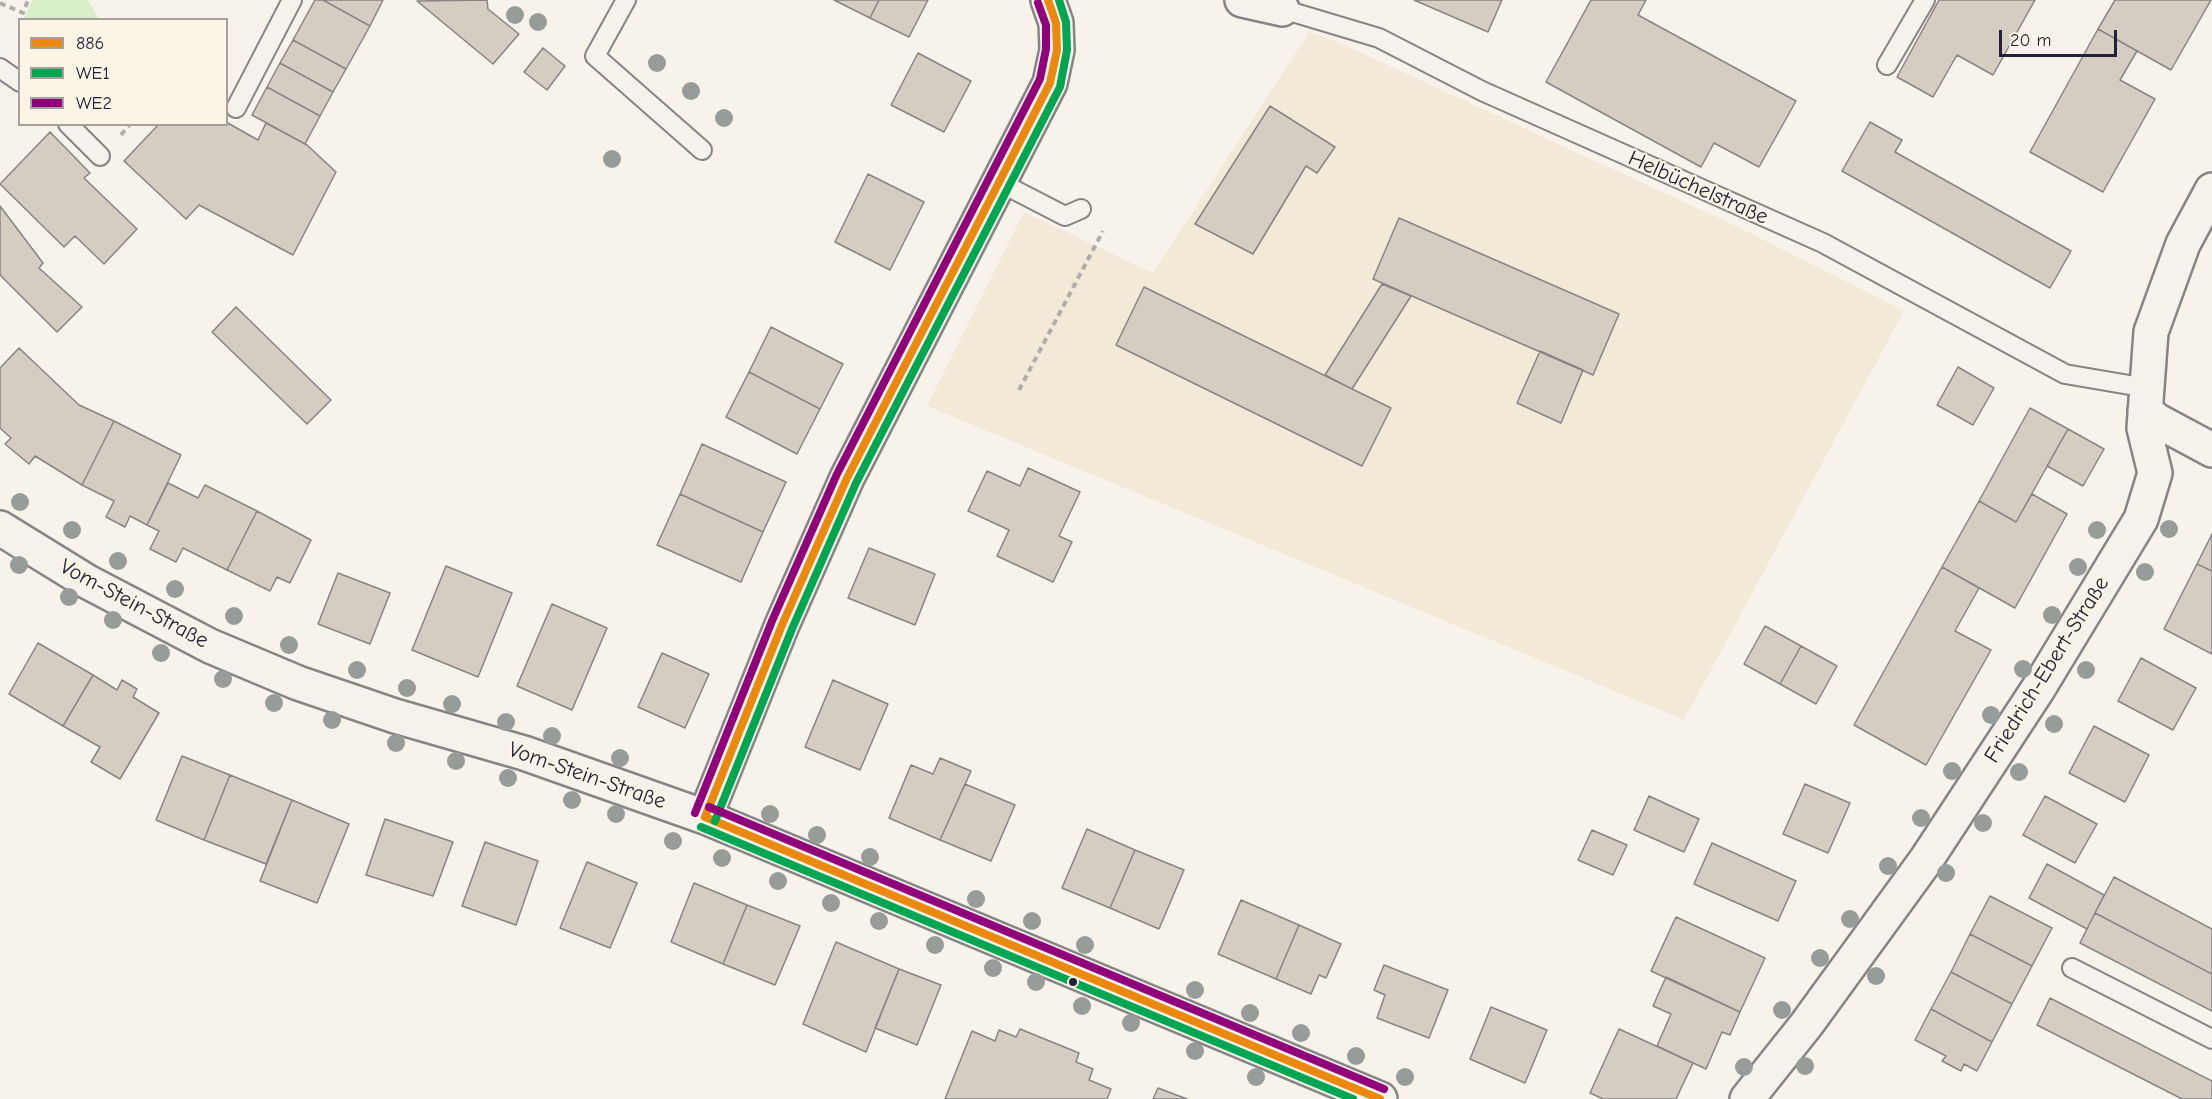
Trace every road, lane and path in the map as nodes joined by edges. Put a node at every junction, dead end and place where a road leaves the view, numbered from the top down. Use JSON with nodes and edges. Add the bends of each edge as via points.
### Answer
{"nodes":[{"id":1,"x":28,"y":0,"type":"edge"},
{"id":2,"x":292,"y":0,"type":"edge"},
{"id":3,"x":626,"y":0,"type":"edge"},
{"id":4,"x":1048,"y":0,"type":"edge"},
{"id":5,"x":1242,"y":0,"type":"edge"},
{"id":6,"x":1925,"y":0,"type":"edge"},
{"id":7,"x":0,"y":3,"type":"edge"},
{"id":8,"x":1282,"y":9,"type":"joint"},
{"id":9,"x":1887,"y":65,"type":"dead end"},
{"id":10,"x":0,"y":68,"type":"edge"},
{"id":11,"x":18,"y":81,"type":"edge"},
{"id":12,"x":236,"y":108,"type":"dead end"},
{"id":13,"x":70,"y":126,"type":"edge"},
{"id":14,"x":702,"y":150,"type":"dead end"},
{"id":15,"x":100,"y":156,"type":"dead end"},
{"id":16,"x":999,"y":182,"type":"junction"},
{"id":17,"x":2212,"y":190,"type":"edge"},
{"id":18,"x":1081,"y":209,"type":"dead end"},
{"id":19,"x":1104,"y":228,"type":"dead end"},
{"id":20,"x":1019,"y":390,"type":"dead end"},
{"id":21,"x":2146,"y":399,"type":"junction"},
{"id":22,"x":2212,"y":450,"type":"edge"},
{"id":23,"x":0,"y":528,"type":"edge"},
{"id":24,"x":705,"y":817,"type":"junction"},
{"id":25,"x":2072,"y":968,"type":"dead end"},
{"id":26,"x":2212,"y":1039,"type":"edge"},
{"id":27,"x":1380,"y":1099,"type":"edge"},
{"id":28,"x":1747,"y":1099,"type":"edge"}],
"edges":[{"from":1,"to":7,"type":"path","via":[[23,13]]},
{"from":2,"to":12,"type":"lane"},
{"from":3,"to":14,"type":"lane","via":[[596,56]]},
{"from":4,"to":16,"type":"street","via":[[1056,23],[1057,50],[1050,83]]},
{"from":5,"to":8,"type":"street","name":"Helbüchelstraße"},
{"from":6,"to":9,"type":"lane"},
{"from":8,"to":21,"type":"lane","name":"Helbüchelstraße","via":[[1379,38],[1482,91],[1823,243],[2065,374]]},
{"from":10,"to":11,"type":"lane"},
{"from":13,"to":15,"type":"lane"},
{"from":16,"to":18,"type":"lane","via":[[1065,216]]},
{"from":16,"to":24,"type":"street","via":[[847,478],[782,625]]},
{"from":17,"to":21,"type":"street","name":"Friedrich-Ebert-Straße","via":[[2183,244],[2151,332]]},
{"from":19,"to":20,"type":"path"},
{"from":21,"to":22,"type":"street","name":"Helbüchelstraße","via":[[2156,420]]},
{"from":21,"to":28,"type":"street","name":"Friedrich-Ebert-Straße","via":[[2144,428],[2155,473],[2141,519],[2038,689],[1926,860]]},
{"from":23,"to":24,"type":"street","name":"Vom-Stein-Straße","via":[[86,582],[210,646],[298,683],[524,753]]},
{"from":24,"to":27,"type":"street","name":"Vom-Stein-Straße"},
{"from":25,"to":26,"type":"lane"}]}
